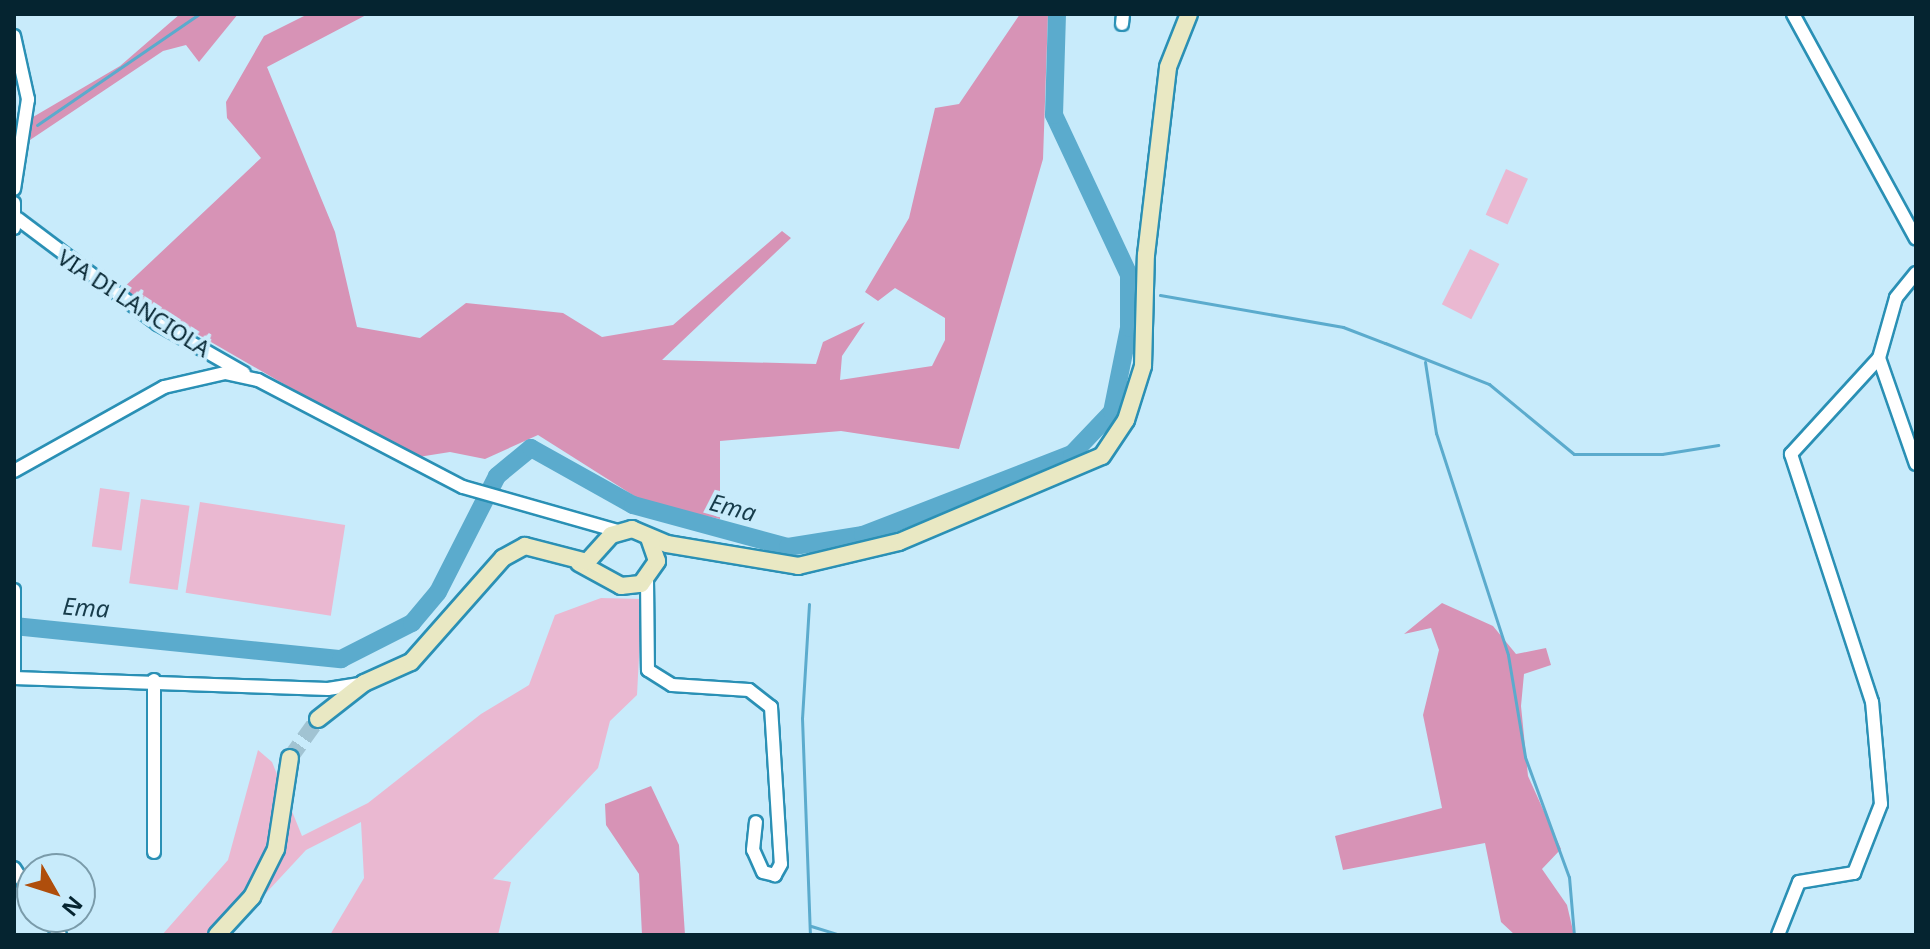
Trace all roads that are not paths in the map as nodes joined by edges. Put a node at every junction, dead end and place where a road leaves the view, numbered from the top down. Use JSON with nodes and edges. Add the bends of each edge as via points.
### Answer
{"nodes":[{"id":1,"x":1189,"y":14,"type":"edge"},
{"id":2,"x":1793,"y":14,"type":"edge"},
{"id":3,"x":14,"y":36,"type":"edge"},
{"id":4,"x":14,"y":189,"type":"edge"},
{"id":5,"x":14,"y":203,"type":"edge"},
{"id":6,"x":16,"y":223,"type":"edge"},
{"id":7,"x":1916,"y":239,"type":"edge"},
{"id":8,"x":1916,"y":273,"type":"edge"},
{"id":9,"x":1879,"y":358,"type":"junction"},
{"id":10,"x":258,"y":380,"type":"junction"},
{"id":11,"x":1916,"y":464,"type":"edge"},
{"id":12,"x":14,"y":471,"type":"edge"},
{"id":13,"x":589,"y":525,"type":"junction"},
{"id":14,"x":617,"y":531,"type":"junction"},
{"id":15,"x":649,"y":538,"type":"junction"},
{"id":16,"x":676,"y":544,"type":"junction"},
{"id":17,"x":600,"y":552,"type":"junction"},
{"id":18,"x":657,"y":554,"type":"junction"},
{"id":19,"x":571,"y":561,"type":"junction"},
{"id":20,"x":607,"y":577,"type":"junction"},
{"id":21,"x":640,"y":583,"type":"junction"},
{"id":22,"x":14,"y":591,"type":"edge"},
{"id":23,"x":14,"y":669,"type":"edge"},
{"id":24,"x":154,"y":680,"type":"junction"},
{"id":25,"x":364,"y":683,"type":"junction"},
{"id":26,"x":318,"y":719,"type":"tunnel mouth"},
{"id":27,"x":290,"y":758,"type":"tunnel mouth"},
{"id":28,"x":756,"y":822,"type":"dead end"},
{"id":29,"x":154,"y":852,"type":"dead end"},
{"id":30,"x":217,"y":935,"type":"edge"},
{"id":31,"x":1778,"y":935,"type":"edge"}],
"edges":[{"from":1,"to":16,"type":"street","via":[[1166,81],[1146,255],[1143,366],[1126,420],[1102,456],[994,505],[850,556],[770,566]]},
{"from":2,"to":7,"type":"street"},
{"from":3,"to":4,"type":"street","via":[[28,99]]},
{"from":5,"to":6,"type":"street","name":"VIA DI LANCIOLA"},
{"from":6,"to":10,"type":"street","name":"VIA DI LANCIOLA","via":[[158,324]]},
{"from":8,"to":9,"type":"street","via":[[1896,298]]},
{"from":9,"to":11,"type":"street"},
{"from":9,"to":31,"type":"street","via":[[1791,454],[1872,702],[1881,804],[1854,873],[1799,882]]},
{"from":10,"to":12,"type":"street","via":[[191,375]]},
{"from":10,"to":13,"type":"street","name":"VIA DI LANCIOLA","via":[[463,487]]},
{"from":13,"to":14,"type":"street","name":"VIA DI LANCIOLA"},
{"from":13,"to":17,"type":"street"},
{"from":14,"to":15,"type":"street"},
{"from":14,"to":17,"type":"street"},
{"from":15,"to":16,"type":"street"},
{"from":15,"to":18,"type":"street"},
{"from":16,"to":18,"type":"street"},
{"from":17,"to":19,"type":"street","via":[[587,562]]},
{"from":17,"to":20,"type":"street"},
{"from":18,"to":21,"type":"street"},
{"from":19,"to":20,"type":"street"},
{"from":19,"to":25,"type":"street","via":[[533,547],[516,549],[428,647]]},
{"from":20,"to":21,"type":"street"},
{"from":21,"to":28,"type":"street","via":[[648,670],[672,685],[749,690],[771,707],[781,864],[775,875],[763,872],[753,850]]},
{"from":22,"to":23,"type":"street"},
{"from":23,"to":24,"type":"street"},
{"from":24,"to":25,"type":"street","via":[[328,689]]},
{"from":24,"to":29,"type":"street"},
{"from":25,"to":26,"type":"street"},
{"from":27,"to":30,"type":"street","via":[[276,849],[252,897]]}]}
